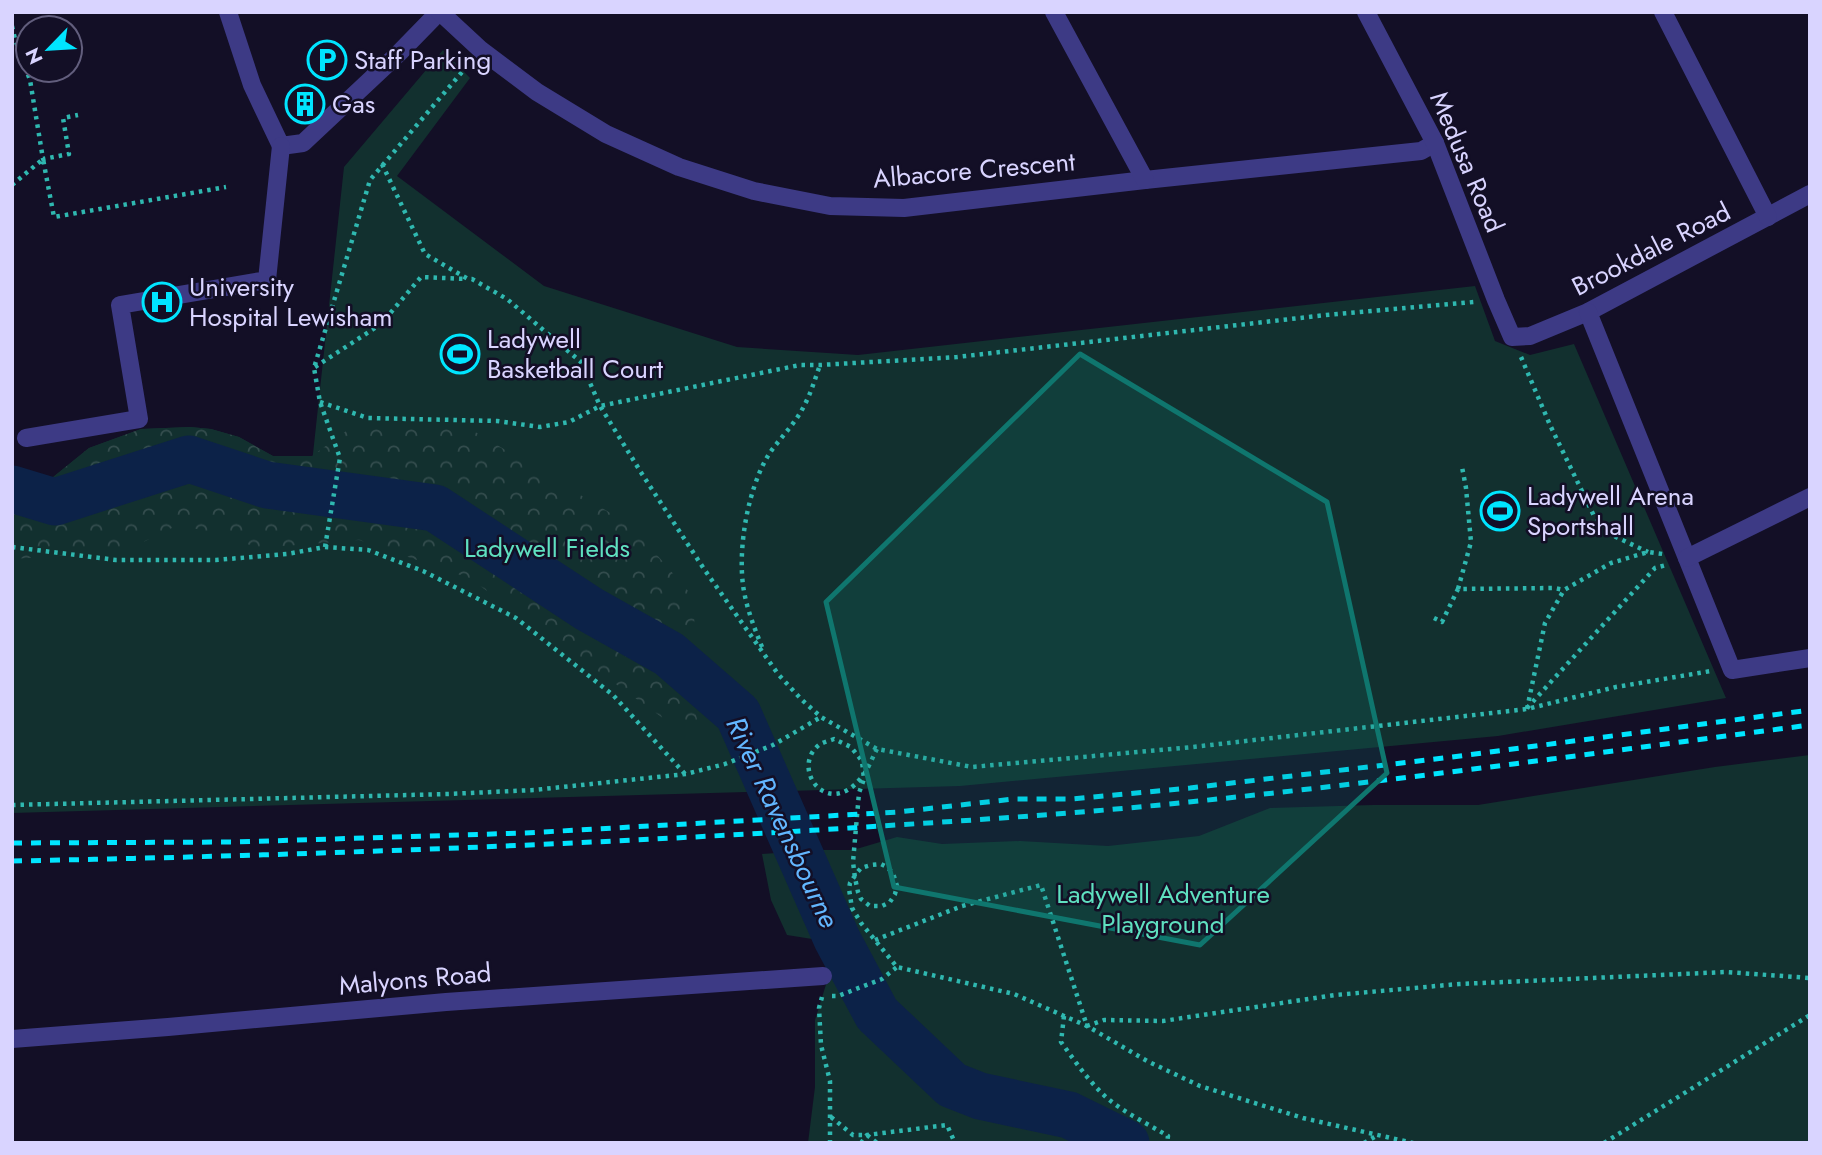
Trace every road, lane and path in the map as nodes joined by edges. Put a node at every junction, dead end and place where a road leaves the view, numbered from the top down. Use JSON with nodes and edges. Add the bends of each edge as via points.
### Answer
{"nodes":[{"id":1,"x":228,"y":12,"type":"edge"},
{"id":2,"x":439,"y":12,"type":"edge"},
{"id":3,"x":1054,"y":12,"type":"edge"},
{"id":4,"x":1366,"y":12,"type":"edge"},
{"id":5,"x":1663,"y":12,"type":"edge"},
{"id":6,"x":12,"y":26,"type":"edge"},
{"id":7,"x":481,"y":50,"type":"junction"},
{"id":8,"x":78,"y":115,"type":"dead end"},
{"id":9,"x":1435,"y":143,"type":"junction"},
{"id":10,"x":281,"y":146,"type":"junction"},
{"id":11,"x":43,"y":159,"type":"junction"},
{"id":12,"x":382,"y":164,"type":"junction"},
{"id":13,"x":1145,"y":180,"type":"junction"},
{"id":14,"x":12,"y":186,"type":"edge"},
{"id":15,"x":226,"y":187,"type":"dead end"},
{"id":16,"x":1810,"y":194,"type":"edge"},
{"id":17,"x":1768,"y":217,"type":"junction"},
{"id":18,"x":468,"y":279,"type":"junction"},
{"id":19,"x":1496,"y":300,"type":"junction"},
{"id":20,"x":1588,"y":312,"type":"junction"},
{"id":21,"x":1512,"y":337,"type":"junction"},
{"id":22,"x":820,"y":365,"type":"junction"},
{"id":23,"x":314,"y":368,"type":"junction"},
{"id":24,"x":320,"y":402,"type":"junction"},
{"id":25,"x":600,"y":406,"type":"junction"},
{"id":26,"x":26,"y":438,"type":"dead end"},
{"id":27,"x":1462,"y":467,"type":"dead end"},
{"id":28,"x":1810,"y":497,"type":"edge"},
{"id":29,"x":326,"y":545,"type":"junction"},
{"id":30,"x":12,"y":547,"type":"edge"},
{"id":31,"x":1648,"y":552,"type":"junction"},
{"id":32,"x":1687,"y":558,"type":"junction"},
{"id":33,"x":1458,"y":589,"type":"junction"},
{"id":34,"x":1564,"y":590,"type":"junction"},
{"id":35,"x":1434,"y":618,"type":"dead end"},
{"id":36,"x":764,"y":653,"type":"junction"},
{"id":37,"x":1810,"y":658,"type":"edge"},
{"id":38,"x":1732,"y":670,"type":"junction"},
{"id":39,"x":1527,"y":709,"type":"junction"},
{"id":40,"x":821,"y":717,"type":"junction"},
{"id":41,"x":877,"y":749,"type":"junction"},
{"id":42,"x":686,"y":774,"type":"junction"},
{"id":43,"x":12,"y":806,"type":"edge"},
{"id":44,"x":875,"y":940,"type":"junction"},
{"id":45,"x":897,"y":967,"type":"junction"},
{"id":46,"x":823,"y":975,"type":"dead end"},
{"id":47,"x":1810,"y":978,"type":"edge"},
{"id":48,"x":823,"y":996,"type":"dead end"},
{"id":49,"x":838,"y":996,"type":"dead end"},
{"id":50,"x":1810,"y":1015,"type":"edge"},
{"id":51,"x":1064,"y":1016,"type":"junction"},
{"id":52,"x":1087,"y":1026,"type":"junction"},
{"id":53,"x":12,"y":1039,"type":"edge"},
{"id":54,"x":830,"y":1117,"type":"junction"},
{"id":55,"x":867,"y":1135,"type":"junction"},
{"id":56,"x":1378,"y":1135,"type":"junction"},
{"id":57,"x":830,"y":1143,"type":"edge"},
{"id":58,"x":861,"y":1143,"type":"edge"},
{"id":59,"x":877,"y":1143,"type":"edge"},
{"id":60,"x":955,"y":1143,"type":"edge"},
{"id":61,"x":1167,"y":1143,"type":"edge"},
{"id":62,"x":1364,"y":1143,"type":"edge"},
{"id":63,"x":1413,"y":1143,"type":"edge"},
{"id":64,"x":1604,"y":1143,"type":"edge"}],
"edges":[{"from":1,"to":10,"type":"street","via":[[252,85]]},
{"from":2,"to":7,"type":"street","name":"Albacore Crescent"},
{"from":2,"to":10,"type":"street","via":[[303,143]]},
{"from":3,"to":13,"type":"street"},
{"from":4,"to":9,"type":"street","name":"Medusa Road"},
{"from":5,"to":17,"type":"street"},
{"from":6,"to":11,"type":"path","via":[[30,80]]},
{"from":7,"to":12,"type":"path"},
{"from":7,"to":13,"type":"street","name":"Albacore Crescent","via":[[537,92],[606,134],[679,167],[754,191],[830,206],[904,208]]},
{"from":8,"to":11,"type":"path","via":[[63,118],[69,154]]},
{"from":9,"to":13,"type":"street","name":"Albacore Crescent","via":[[1420,151]]},
{"from":9,"to":19,"type":"street","name":"Medusa Road"},
{"from":10,"to":26,"type":"street","via":[[267,280],[120,304],[139,419]]},
{"from":11,"to":14,"type":"path"},
{"from":11,"to":15,"type":"path","via":[[54,217]]},
{"from":12,"to":18,"type":"path","via":[[425,254]]},
{"from":12,"to":23,"type":"path","via":[[370,180]]},
{"from":16,"to":17,"type":"street","name":"Brookdale Road"},
{"from":17,"to":20,"type":"street","name":"Brookdale Road"},
{"from":18,"to":23,"type":"path","via":[[421,276],[381,324]]},
{"from":18,"to":25,"type":"path","via":[[507,299],[581,362]]},
{"from":19,"to":21,"type":"street","name":"Medusa Road"},
{"from":19,"to":22,"type":"path","via":[[957,357]]},
{"from":20,"to":21,"type":"street","name":"Brookdale Road","via":[[1530,337]]},
{"from":20,"to":32,"type":"street"},
{"from":21,"to":31,"type":"path","via":[[1594,516],[1616,537]]},
{"from":22,"to":25,"type":"path","via":[[800,365]]},
{"from":22,"to":36,"type":"path","via":[[804,407],[769,455],[748,510],[741,560],[743,586]]},
{"from":23,"to":24,"type":"path"},
{"from":24,"to":25,"type":"path","via":[[368,418],[497,421],[540,427],[569,422]]},
{"from":24,"to":29,"type":"path","via":[[340,458]]},
{"from":25,"to":36,"type":"path","via":[[704,569]]},
{"from":27,"to":33,"type":"path","via":[[1471,542]]},
{"from":28,"to":32,"type":"street"},
{"from":29,"to":30,"type":"path","via":[[287,554],[216,560],[116,560]]},
{"from":29,"to":42,"type":"path","via":[[368,550],[423,571],[516,618],[613,695]]},
{"from":31,"to":32,"type":"path"},
{"from":31,"to":34,"type":"path","via":[[1611,563]]},
{"from":32,"to":38,"type":"street"},
{"from":32,"to":39,"type":"path","via":[[1655,568]]},
{"from":33,"to":34,"type":"path"},
{"from":33,"to":35,"type":"path","via":[[1442,622]]},
{"from":34,"to":39,"type":"path","via":[[1545,623]]},
{"from":36,"to":40,"type":"path","via":[[778,674]]},
{"from":37,"to":38,"type":"street"},
{"from":38,"to":39,"type":"path","via":[[1616,687]]},
{"from":39,"to":41,"type":"path","via":[[972,767]]},
{"from":40,"to":41,"type":"path"},
{"from":40,"to":42,"type":"path","via":[[773,745]]},
{"from":41,"to":44,"type":"path","via":[[862,777],[838,793],[817,787],[808,762],[817,747],[834,739],[851,747],[862,761],[864,779],[853,850],[853,862],[855,878],[858,892],[870,906],[882,906],[890,902],[897,886],[893,873],[881,864],[861,868],[850,883],[852,908]]},
{"from":42,"to":43,"type":"path","via":[[534,790]]},
{"from":44,"to":45,"type":"path"},
{"from":44,"to":52,"type":"path","via":[[962,906],[1041,885]]},
{"from":45,"to":49,"type":"path","via":[[882,979]]},
{"from":45,"to":51,"type":"path","via":[[1014,994]]},
{"from":46,"to":53,"type":"street","name":"Malyons Road"},
{"from":47,"to":52,"type":"path","via":[[1727,972],[1459,984],[1335,995],[1163,1021],[1104,1020]]},
{"from":48,"to":54,"type":"path","via":[[819,1007],[821,1045],[830,1081]]},
{"from":50,"to":64,"type":"path"},
{"from":51,"to":52,"type":"path"},
{"from":51,"to":61,"type":"path","via":[[1061,1042],[1080,1069],[1107,1098],[1168,1136]]},
{"from":52,"to":56,"type":"path","via":[[1200,1086],[1303,1118]]},
{"from":54,"to":55,"type":"path","via":[[853,1135]]},
{"from":54,"to":57,"type":"path"},
{"from":55,"to":58,"type":"path"},
{"from":55,"to":59,"type":"path"},
{"from":55,"to":60,"type":"path","via":[[947,1125]]},
{"from":56,"to":62,"type":"path"},
{"from":56,"to":63,"type":"path"}]}
